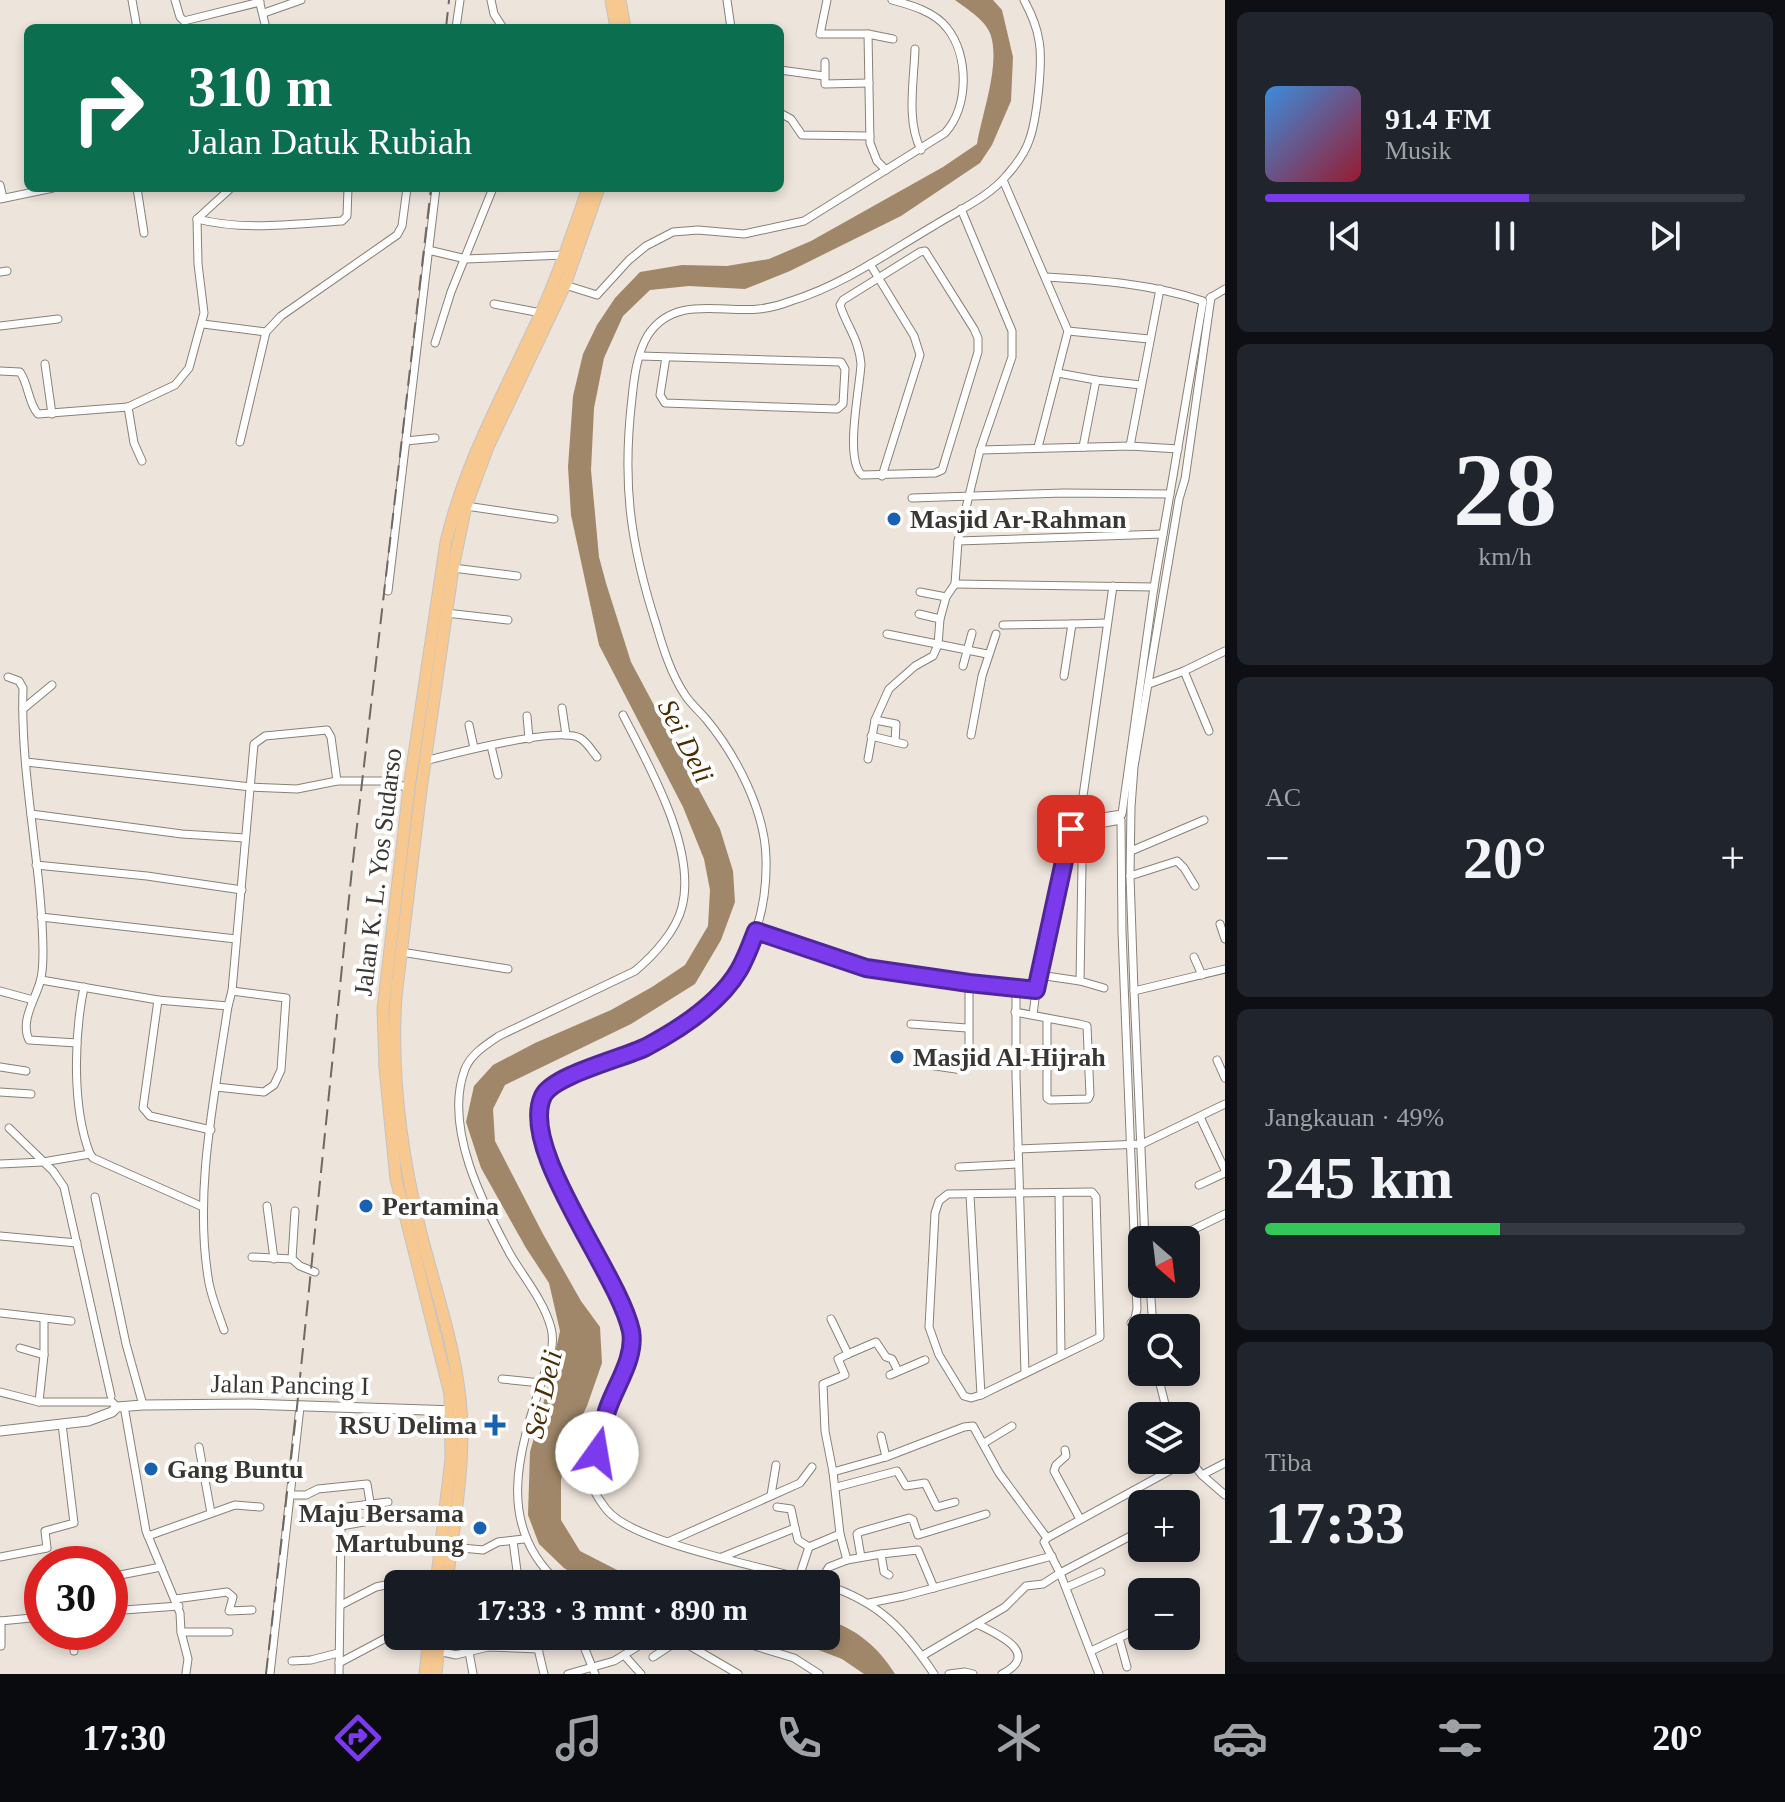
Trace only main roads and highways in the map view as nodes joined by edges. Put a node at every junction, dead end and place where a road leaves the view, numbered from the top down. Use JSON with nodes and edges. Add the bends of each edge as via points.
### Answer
{"nodes":[{"id":1,"x":618,"y":2,"type":"edge"},
{"id":2,"x":616,"y":24,"type":"edge"},
{"id":3,"x":624,"y":24,"type":"edge"},
{"id":4,"x":593,"y":192,"type":"edge"},
{"id":5,"x":594,"y":192,"type":"edge"},
{"id":6,"x":415,"y":789,"type":"junction"},
{"id":7,"x":456,"y":1411,"type":"junction"},
{"id":8,"x":0,"y":1431,"type":"edge"},
{"id":9,"x":448,"y":1541,"type":"junction"},
{"id":10,"x":439,"y":1570,"type":"edge"},
{"id":11,"x":447,"y":1570,"type":"edge"},
{"id":12,"x":430,"y":1650,"type":"edge"},
{"id":13,"x":438,"y":1650,"type":"edge"},
{"id":14,"x":425,"y":1674,"type":"edge"},
{"id":15,"x":436,"y":1674,"type":"edge"}],
"edges":[{"from":1,"to":2,"type":"highway"},
{"from":1,"to":3,"type":"highway"},
{"from":4,"to":6,"type":"highway","name":"Jalan K. L. Yos Sudarso","via":[[483,433],[453,514]]},
{"from":5,"to":6,"type":"highway","name":"Jalan K. L. Yos Sudarso","via":[[565,285],[488,447],[466,506],[425,761]]},
{"from":6,"to":7,"type":"highway","name":"Jalan K. L. Yos Sudarso","via":[[394,1029],[398,1101],[407,1169],[459,1388]]},
{"from":6,"to":7,"type":"highway","name":"Jalan K. L. Yos Sudarso","via":[[383,1009],[385,1068],[396,1179]]},
{"from":7,"to":8,"type":"main road","name":"Jalan Pancing I","via":[[143,1405],[120,1407],[102,1417]]},
{"from":7,"to":9,"type":"highway","name":"Jalan K. L. Yos Sudarso"},
{"from":9,"to":10,"type":"highway","name":"Jalan K. L. Yos Sudarso"},
{"from":9,"to":11,"type":"highway","name":"Jalan K. L. Yos Sudarso"},
{"from":12,"to":14,"type":"highway"},
{"from":13,"to":15,"type":"highway"}]}
